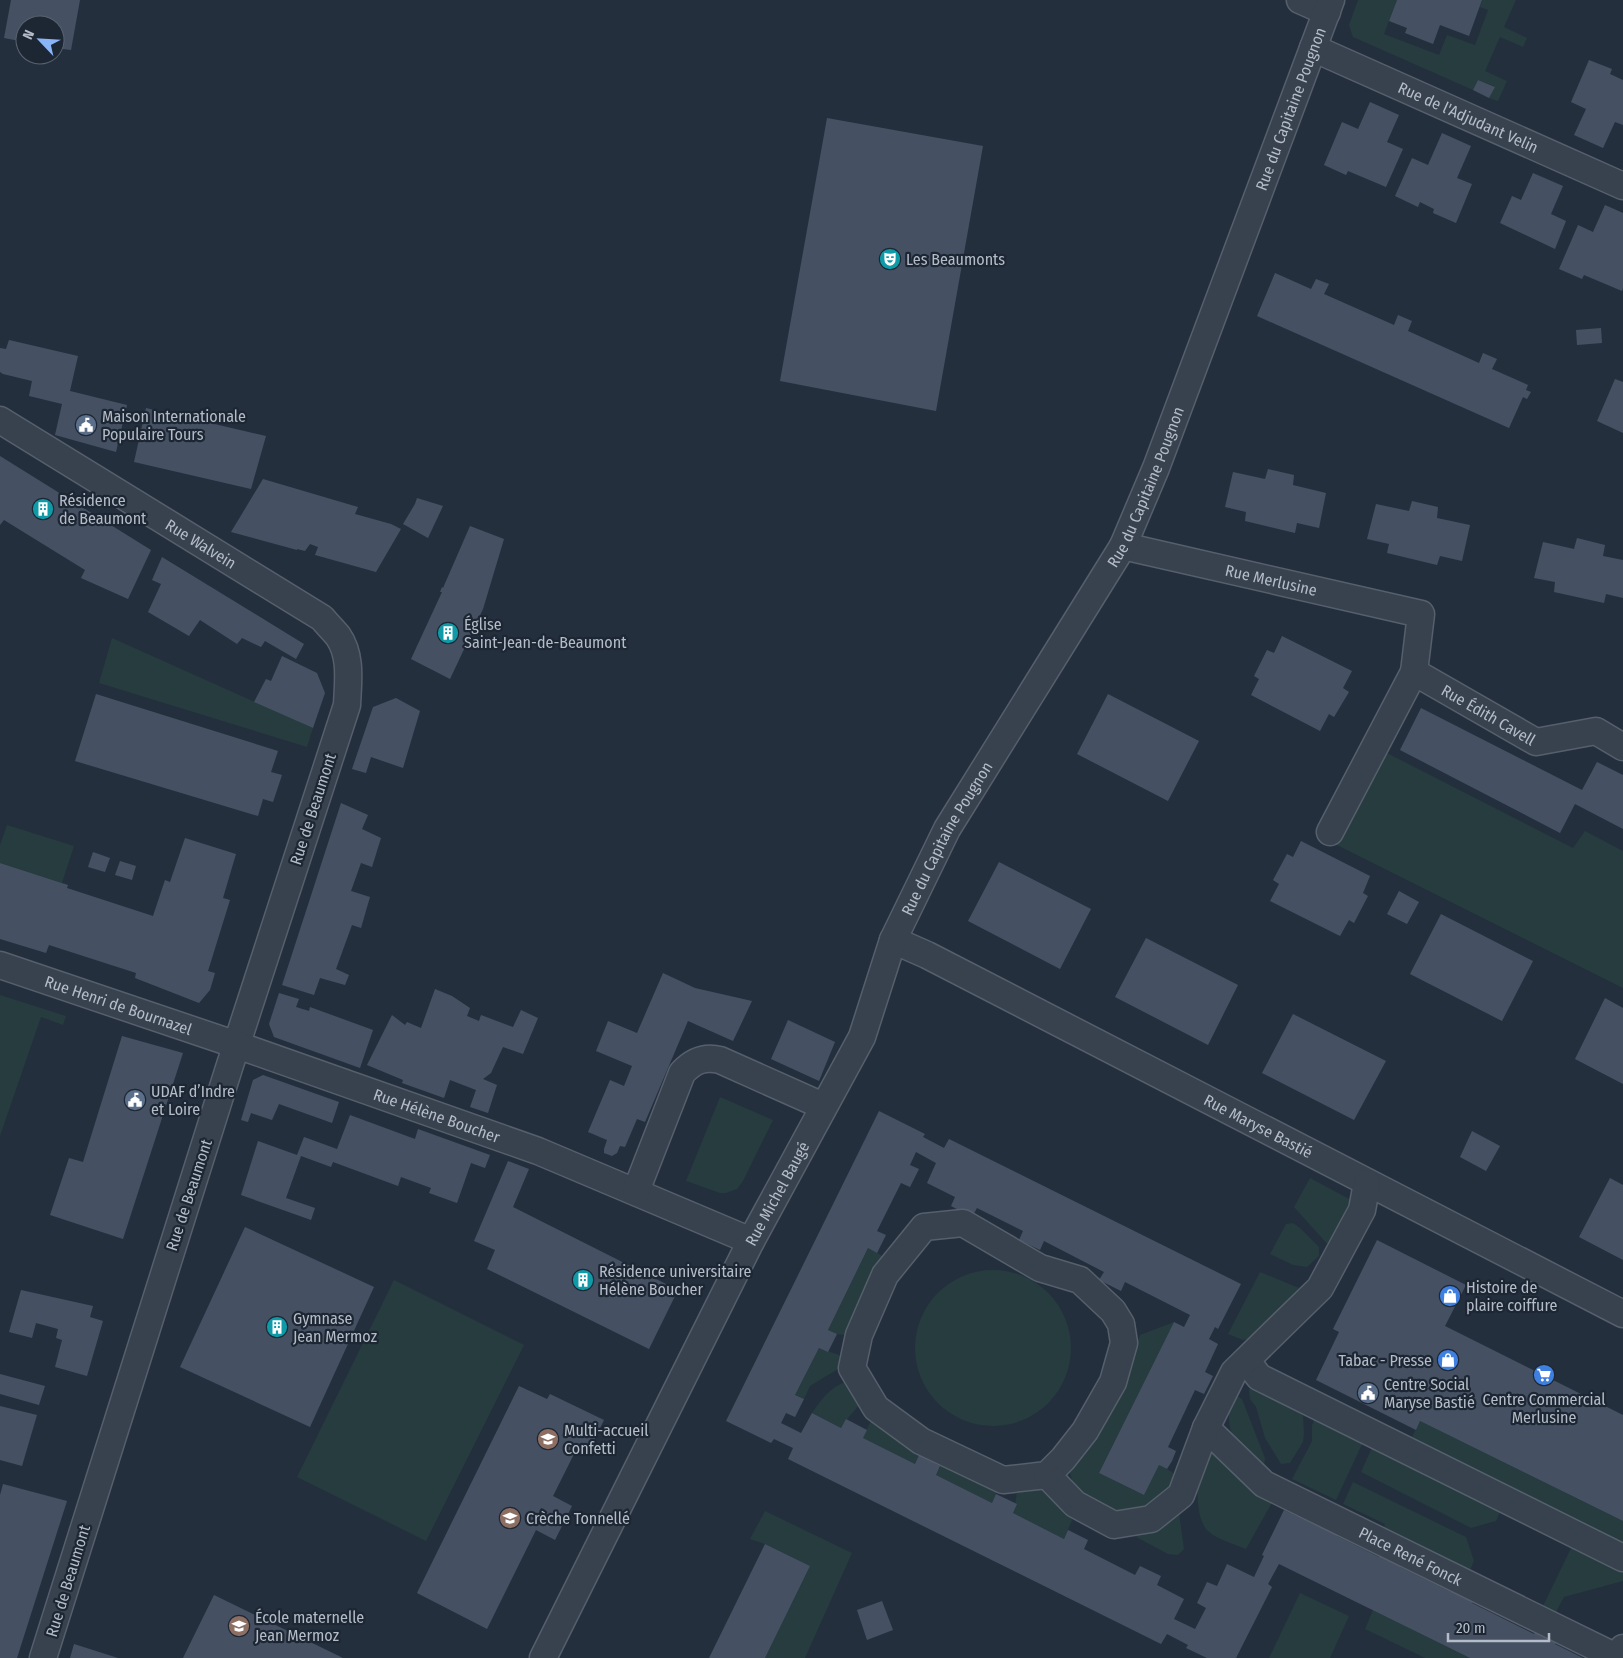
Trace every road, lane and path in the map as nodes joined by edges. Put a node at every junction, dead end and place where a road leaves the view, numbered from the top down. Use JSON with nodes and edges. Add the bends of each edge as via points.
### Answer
{"nodes":[{"id":1,"x":1300,"y":0,"type":"edge"},
{"id":2,"x":1329,"y":6,"type":"edge"},
{"id":3,"x":1313,"y":48,"type":"junction"},
{"id":4,"x":1623,"y":186,"type":"edge"},
{"id":5,"x":0,"y":420,"type":"edge"},
{"id":6,"x":1123,"y":546,"type":"junction"},
{"id":7,"x":1414,"y":672,"type":"junction"},
{"id":8,"x":349,"y":674,"type":"joint"},
{"id":9,"x":1623,"y":747,"type":"edge"},
{"id":10,"x":1330,"y":832,"type":"dead end"},
{"id":11,"x":893,"y":940,"type":"junction"},
{"id":12,"x":0,"y":965,"type":"edge"},
{"id":13,"x":237,"y":1045,"type":"junction"},
{"id":14,"x":823,"y":1106,"type":"junction"},
{"id":15,"x":1368,"y":1183,"type":"junction"},
{"id":16,"x":636,"y":1191,"type":"junction"},
{"id":17,"x":751,"y":1241,"type":"junction"},
{"id":18,"x":1623,"y":1314,"type":"edge"},
{"id":19,"x":1247,"y":1360,"type":"junction"},
{"id":20,"x":1206,"y":1428,"type":"junction"},
{"id":21,"x":1047,"y":1475,"type":"junction"},
{"id":22,"x":1623,"y":1558,"type":"edge"},
{"id":23,"x":1623,"y":1648,"type":"edge"},
{"id":24,"x":43,"y":1658,"type":"edge"},
{"id":25,"x":543,"y":1658,"type":"edge"}],
"edges":[{"from":1,"to":2,"type":"street"},
{"from":2,"to":3,"type":"street","name":"Rue du Capitaine Pougnon"},
{"from":3,"to":4,"type":"street","name":"Rue de l'Adjudant Velin"},
{"from":3,"to":6,"type":"street","name":"Rue du Capitaine Pougnon","via":[[1156,468]]},
{"from":5,"to":8,"type":"street","name":"Rue Walvein","via":[[322,618],[346,652]]},
{"from":6,"to":7,"type":"street","name":"Rue Merlusine","via":[[1421,614]]},
{"from":6,"to":11,"type":"street","name":"Rue du Capitaine Pougnon","via":[[947,828]]},
{"from":7,"to":9,"type":"street","name":"Rue Édith Cavell","via":[[1536,742],[1596,731]]},
{"from":7,"to":10,"type":"street"},
{"from":8,"to":13,"type":"street","name":"Rue de Beaumont","via":[[348,705]]},
{"from":11,"to":14,"type":"street","name":"Rue Michel Baugé","via":[[862,1037]]},
{"from":11,"to":15,"type":"street","name":"Rue Maryse Bastié"},
{"from":12,"to":13,"type":"street","name":"Rue Henri de Bournazel"},
{"from":13,"to":16,"type":"street","name":"Rue Hélène Boucher","via":[[538,1151]]},
{"from":13,"to":24,"type":"street","name":"Rue de Beaumont"},
{"from":14,"to":16,"type":"street","via":[[720,1060],[708,1057],[699,1060],[682,1073]]},
{"from":14,"to":17,"type":"street","name":"Rue Michel Baugé"},
{"from":15,"to":18,"type":"street","name":"Rue Maryse Bastié"},
{"from":15,"to":19,"type":"street","via":[[1362,1210],[1320,1288]]},
{"from":16,"to":17,"type":"street","name":"Rue Hélène Boucher"},
{"from":17,"to":25,"type":"street","name":"Rue Michel Baugé"},
{"from":19,"to":20,"type":"street","via":[[1234,1372]]},
{"from":19,"to":22,"type":"street","via":[[1259,1377]]},
{"from":20,"to":21,"type":"street","via":[[1180,1495],[1151,1519],[1114,1525],[1075,1504]]},
{"from":20,"to":23,"type":"street","name":"Place René Fonck","via":[[1264,1484],[1618,1658]]},
{"from":21,"to":21,"type":"street","via":[[1003,1480],[921,1441],[876,1408],[852,1368],[859,1335],[885,1275],[924,1228],[963,1223],[1040,1268],[1080,1280],[1114,1310],[1121,1324],[1124,1343],[1112,1382],[1085,1431]]}]}
